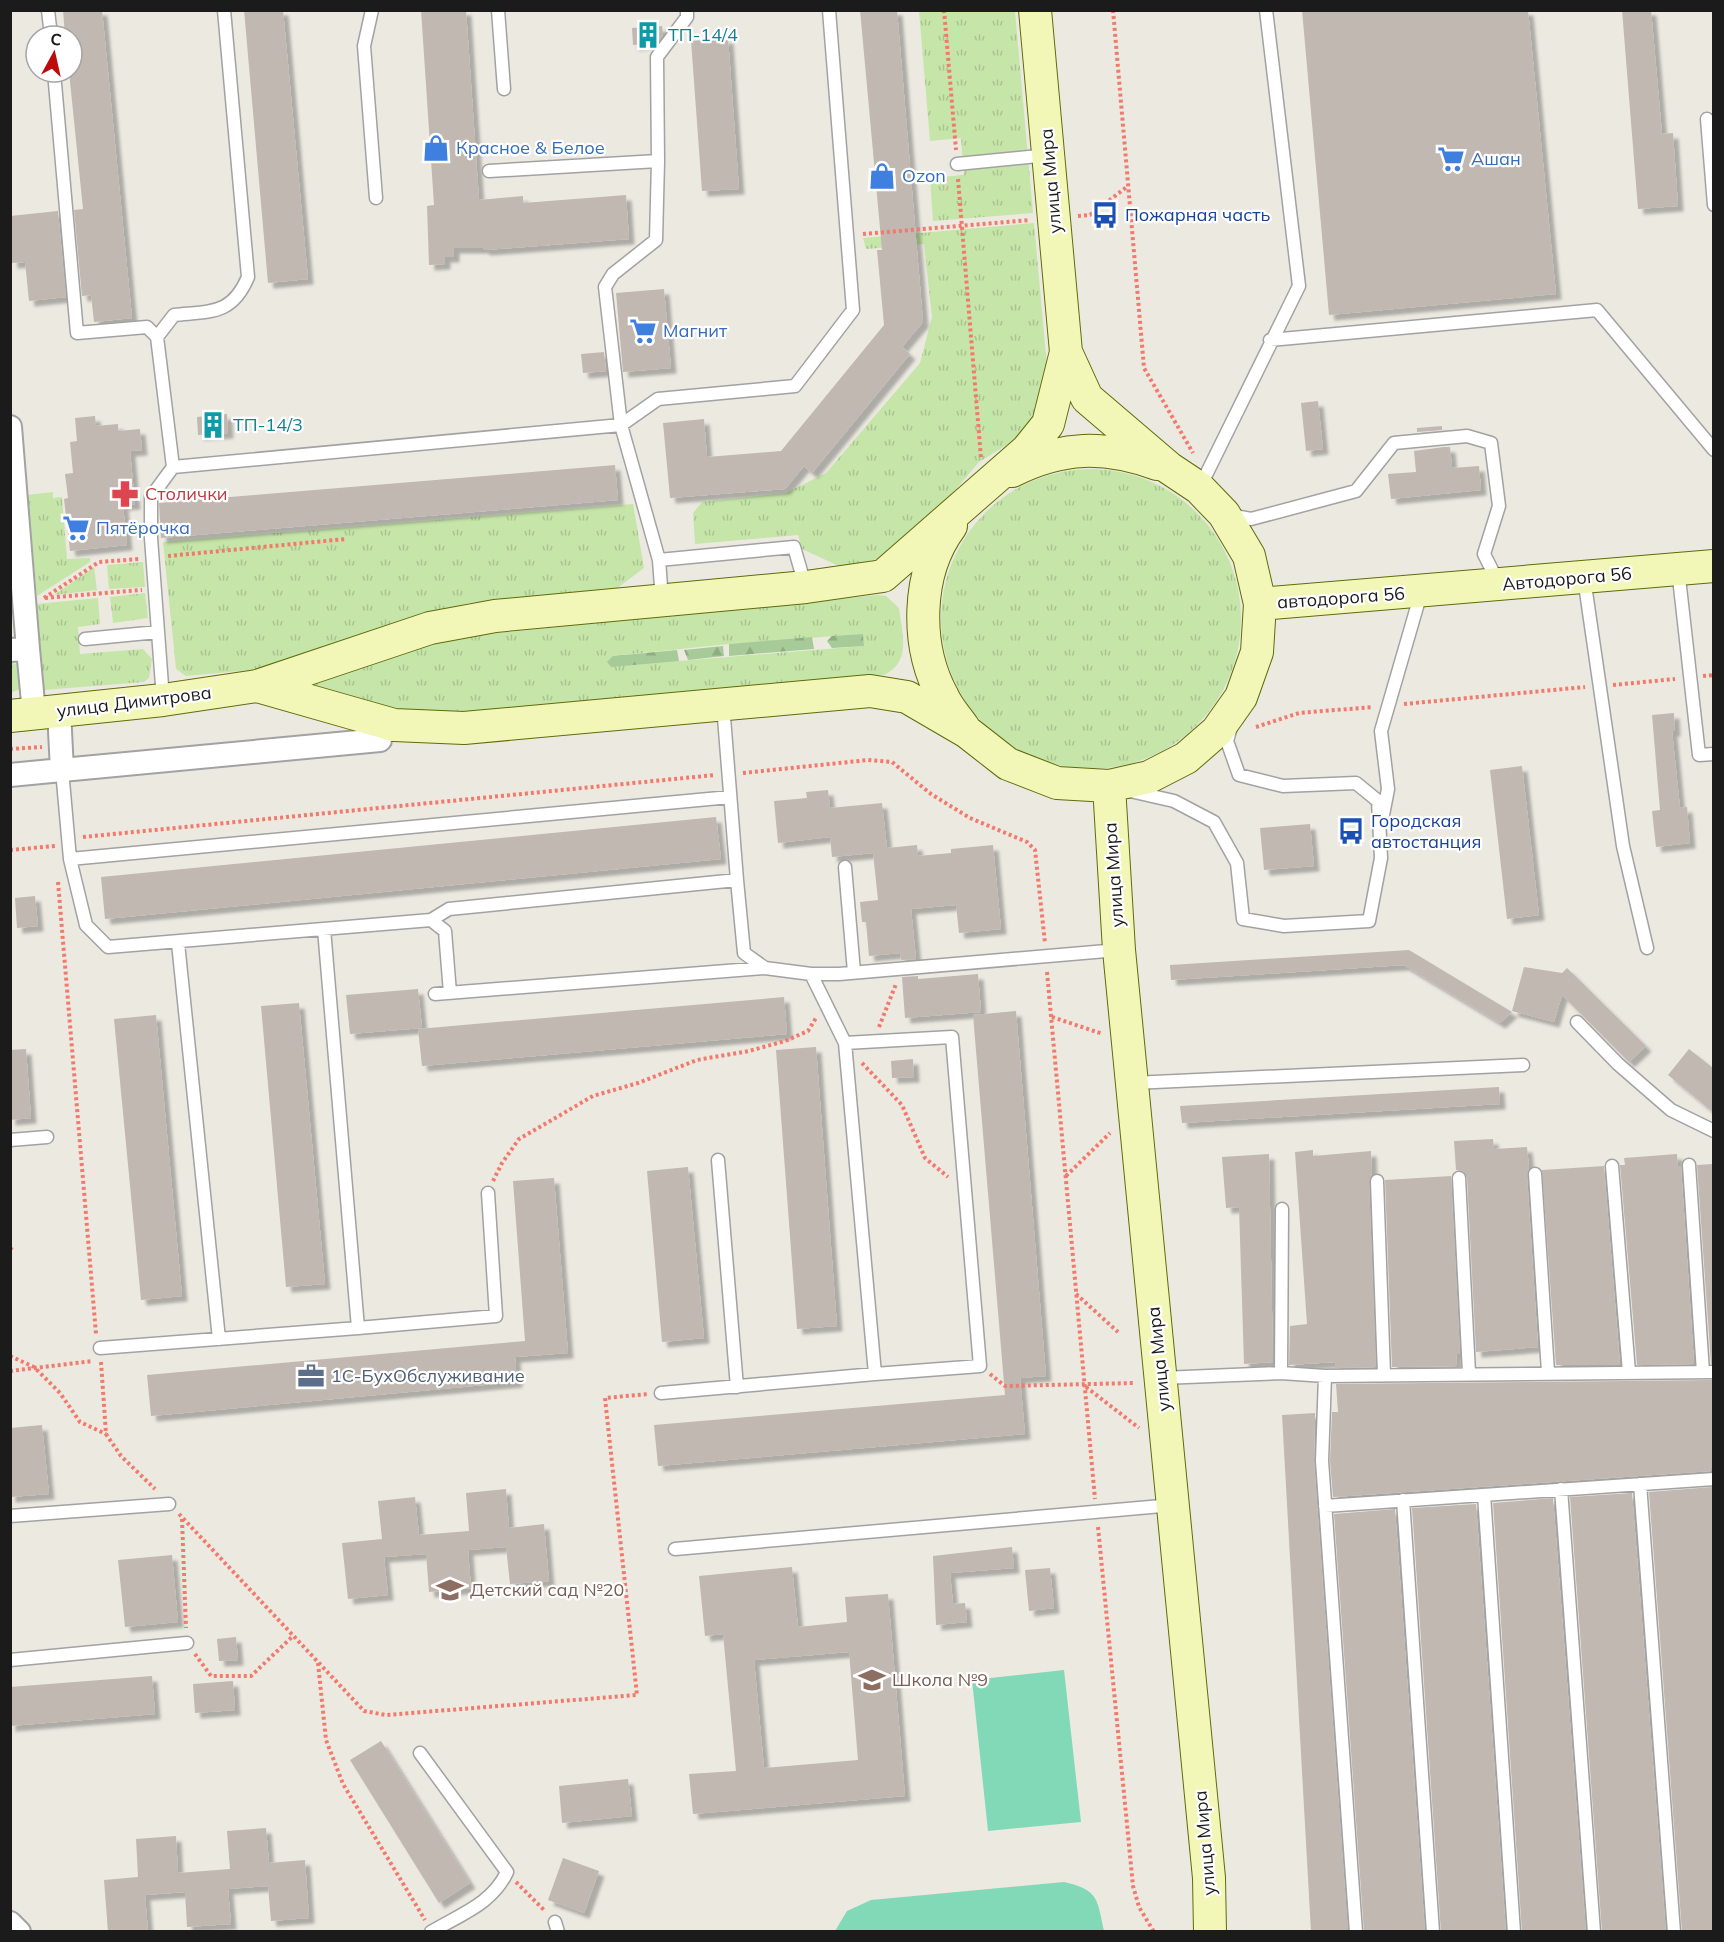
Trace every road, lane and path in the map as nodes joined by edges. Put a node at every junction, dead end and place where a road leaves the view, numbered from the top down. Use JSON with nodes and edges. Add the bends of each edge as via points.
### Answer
{"nodes":[{"id":1,"x":224,"y":10,"type":"edge"},
{"id":2,"x":372,"y":10,"type":"edge"},
{"id":3,"x":498,"y":10,"type":"edge"},
{"id":4,"x":687,"y":10,"type":"edge"},
{"id":5,"x":829,"y":10,"type":"edge"},
{"id":6,"x":944,"y":10,"type":"edge"},
{"id":7,"x":1035,"y":10,"type":"edge"},
{"id":8,"x":1113,"y":10,"type":"edge"},
{"id":9,"x":1266,"y":10,"type":"edge"},
{"id":10,"x":55,"y":84,"type":"edge"},
{"id":11,"x":504,"y":89,"type":"dead end"},
{"id":12,"x":1707,"y":119,"type":"dead end"},
{"id":13,"x":1049,"y":155,"type":"junction"},
{"id":14,"x":658,"y":161,"type":"junction"},
{"id":15,"x":957,"y":164,"type":"junction"},
{"id":16,"x":489,"y":171,"type":"dead end"},
{"id":17,"x":376,"y":198,"type":"dead end"},
{"id":18,"x":1713,"y":205,"type":"edge"},
{"id":19,"x":962,"y":225,"type":"junction"},
{"id":20,"x":847,"y":235,"type":"junction"},
{"id":21,"x":157,"y":337,"type":"junction"},
{"id":22,"x":1270,"y":340,"type":"junction"},
{"id":23,"x":1066,"y":352,"type":"junction"},
{"id":24,"x":621,"y":425,"type":"junction"},
{"id":25,"x":10,"y":427,"type":"edge"},
{"id":26,"x":1713,"y":450,"type":"edge"},
{"id":27,"x":1181,"y":461,"type":"junction"},
{"id":28,"x":173,"y":467,"type":"junction"},
{"id":29,"x":13,"y":484,"type":"edge"},
{"id":30,"x":1199,"y":488,"type":"junction"},
{"id":31,"x":984,"y":489,"type":"junction"},
{"id":32,"x":1224,"y":514,"type":"junction"},
{"id":33,"x":346,"y":539,"type":"dead end"},
{"id":34,"x":152,"y":558,"type":"junction"},
{"id":35,"x":659,"y":560,"type":"junction"},
{"id":36,"x":1713,"y":566,"type":"edge"},
{"id":37,"x":1678,"y":569,"type":"junction"},
{"id":38,"x":1584,"y":578,"type":"junction"},
{"id":39,"x":1500,"y":586,"type":"junction"},
{"id":40,"x":806,"y":587,"type":"junction"},
{"id":41,"x":155,"y":589,"type":"junction"},
{"id":42,"x":1421,"y":592,"type":"junction"},
{"id":43,"x":33,"y":600,"type":"junction"},
{"id":44,"x":662,"y":600,"type":"junction"},
{"id":45,"x":1260,"y":604,"type":"junction"},
{"id":46,"x":158,"y":632,"type":"junction"},
{"id":47,"x":85,"y":639,"type":"dead end"},
{"id":48,"x":19,"y":649,"type":"edge"},
{"id":49,"x":1713,"y":675,"type":"edge"},
{"id":50,"x":1688,"y":678,"type":"junction"},
{"id":51,"x":257,"y":686,"type":"junction"},
{"id":52,"x":1602,"y":686,"type":"junction"},
{"id":53,"x":1241,"y":697,"type":"junction"},
{"id":54,"x":164,"y":700,"type":"junction"},
{"id":55,"x":723,"y":705,"type":"junction"},
{"id":56,"x":1388,"y":706,"type":"junction"},
{"id":57,"x":34,"y":713,"type":"edge"},
{"id":58,"x":1256,"y":727,"type":"dead end"},
{"id":59,"x":967,"y":732,"type":"junction"},
{"id":60,"x":380,"y":740,"type":"dead end"},
{"id":61,"x":60,"y":745,"type":"junction"},
{"id":62,"x":10,"y":749,"type":"edge"},
{"id":63,"x":1713,"y":754,"type":"edge"},
{"id":64,"x":62,"y":770,"type":"junction"},
{"id":65,"x":728,"y":774,"type":"junction"},
{"id":66,"x":10,"y":775,"type":"edge"},
{"id":67,"x":1109,"y":786,"type":"junction"},
{"id":68,"x":730,"y":797,"type":"junction"},
{"id":69,"x":1380,"y":828,"type":"junction"},
{"id":70,"x":68,"y":838,"type":"junction"},
{"id":71,"x":10,"y":850,"type":"edge"},
{"id":72,"x":70,"y":859,"type":"junction"},
{"id":73,"x":845,"y":867,"type":"dead end"},
{"id":74,"x":57,"y":874,"type":"dead end"},
{"id":75,"x":737,"y":879,"type":"junction"},
{"id":76,"x":431,"y":920,"type":"junction"},
{"id":77,"x":324,"y":929,"type":"junction"},
{"id":78,"x":178,"y":943,"type":"junction"},
{"id":79,"x":1647,"y":948,"type":"dead end"},
{"id":80,"x":1119,"y":950,"type":"junction"},
{"id":81,"x":1046,"y":956,"type":"junction"},
{"id":82,"x":765,"y":968,"type":"junction"},
{"id":83,"x":902,"y":968,"type":"junction"},
{"id":84,"x":854,"y":972,"type":"junction"},
{"id":85,"x":811,"y":974,"type":"junction"},
{"id":86,"x":450,"y":993,"type":"junction"},
{"id":87,"x":435,"y":994,"type":"dead end"},
{"id":88,"x":825,"y":1003,"type":"junction"},
{"id":89,"x":1052,"y":1017,"type":"junction"},
{"id":90,"x":1577,"y":1022,"type":"dead end"},
{"id":91,"x":1104,"y":1034,"type":"dead end"},
{"id":92,"x":873,"y":1041,"type":"junction"},
{"id":93,"x":845,"y":1042,"type":"junction"},
{"id":94,"x":1523,"y":1065,"type":"dead end"},
{"id":95,"x":1132,"y":1083,"type":"junction"},
{"id":96,"x":1713,"y":1131,"type":"edge"},
{"id":97,"x":1110,"y":1133,"type":"dead end"},
{"id":98,"x":47,"y":1137,"type":"dead end"},
{"id":99,"x":10,"y":1140,"type":"edge"},
{"id":100,"x":718,"y":1160,"type":"dead end"},
{"id":101,"x":1689,"y":1165,"type":"dead end"},
{"id":102,"x":1612,"y":1166,"type":"dead end"},
{"id":103,"x":1535,"y":1174,"type":"dead end"},
{"id":104,"x":1066,"y":1176,"type":"junction"},
{"id":105,"x":1460,"y":1178,"type":"dead end"},
{"id":106,"x":1377,"y":1181,"type":"dead end"},
{"id":107,"x":965,"y":1191,"type":"junction"},
{"id":108,"x":488,"y":1193,"type":"joint"},
{"id":109,"x":1282,"y":1209,"type":"dead end"},
{"id":110,"x":1076,"y":1294,"type":"junction"},
{"id":111,"x":358,"y":1328,"type":"junction"},
{"id":112,"x":1118,"y":1332,"type":"dead end"},
{"id":113,"x":219,"y":1339,"type":"junction"},
{"id":114,"x":100,"y":1348,"type":"joint"},
{"id":115,"x":10,"y":1356,"type":"edge"},
{"id":116,"x":980,"y":1366,"type":"junction"},
{"id":117,"x":34,"y":1367,"type":"junction"},
{"id":118,"x":10,"y":1371,"type":"edge"},
{"id":119,"x":1548,"y":1372,"type":"junction"},
{"id":120,"x":1629,"y":1372,"type":"junction"},
{"id":121,"x":1708,"y":1372,"type":"edge"},
{"id":122,"x":1281,"y":1373,"type":"junction"},
{"id":123,"x":1468,"y":1373,"type":"junction"},
{"id":124,"x":875,"y":1374,"type":"junction"},
{"id":125,"x":1384,"y":1374,"type":"junction"},
{"id":126,"x":1325,"y":1376,"type":"junction"},
{"id":127,"x":1148,"y":1381,"type":"junction"},
{"id":128,"x":1085,"y":1386,"type":"junction"},
{"id":129,"x":737,"y":1387,"type":"junction"},
{"id":130,"x":661,"y":1393,"type":"joint"},
{"id":131,"x":1140,"y":1428,"type":"dead end"},
{"id":132,"x":106,"y":1434,"type":"junction"},
{"id":133,"x":1713,"y":1479,"type":"edge"},
{"id":134,"x":1640,"y":1484,"type":"junction"},
{"id":135,"x":1561,"y":1489,"type":"junction"},
{"id":136,"x":1484,"y":1495,"type":"junction"},
{"id":137,"x":1403,"y":1500,"type":"junction"},
{"id":138,"x":169,"y":1504,"type":"junction"},
{"id":139,"x":1173,"y":1505,"type":"junction"},
{"id":140,"x":1325,"y":1506,"type":"junction"},
{"id":141,"x":1096,"y":1514,"type":"junction"},
{"id":142,"x":10,"y":1516,"type":"edge"},
{"id":143,"x":182,"y":1518,"type":"junction"},
{"id":144,"x":675,"y":1550,"type":"dead end"},
{"id":145,"x":292,"y":1636,"type":"junction"},
{"id":146,"x":187,"y":1643,"type":"junction"},
{"id":147,"x":10,"y":1660,"type":"edge"},
{"id":148,"x":318,"y":1663,"type":"junction"},
{"id":149,"x":420,"y":1753,"type":"dead end"},
{"id":150,"x":506,"y":1874,"type":"junction"},
{"id":151,"x":10,"y":1923,"type":"edge"},
{"id":152,"x":428,"y":1927,"type":"edge"},
{"id":153,"x":557,"y":1927,"type":"edge"},
{"id":154,"x":19,"y":1932,"type":"edge"},
{"id":155,"x":1154,"y":1932,"type":"edge"},
{"id":156,"x":1210,"y":1932,"type":"edge"},
{"id":157,"x":1356,"y":1932,"type":"edge"},
{"id":158,"x":1433,"y":1932,"type":"edge"},
{"id":159,"x":1514,"y":1932,"type":"edge"},
{"id":160,"x":1594,"y":1932,"type":"edge"},
{"id":161,"x":1674,"y":1932,"type":"edge"}],
"edges":[{"from":1,"to":21,"type":"lane","via":[[248,277],[239,297],[219,309],[174,315]]},
{"from":2,"to":17,"type":"lane","via":[[364,46]]},
{"from":3,"to":11,"type":"lane"},
{"from":4,"to":14,"type":"lane","via":[[687,17],[657,57]]},
{"from":5,"to":20,"type":"lane"},
{"from":6,"to":15,"type":"path"},
{"from":7,"to":13,"type":"main road","name":"улица Мира"},
{"from":8,"to":27,"type":"path","via":[[1144,368]]},
{"from":9,"to":22,"type":"lane","via":[[1299,286]]},
{"from":10,"to":21,"type":"lane","via":[[77,333],[147,327]]},
{"from":12,"to":18,"type":"lane"},
{"from":13,"to":15,"type":"lane"},
{"from":13,"to":23,"type":"main road","name":"улица Мира"},
{"from":14,"to":16,"type":"lane"},
{"from":14,"to":24,"type":"lane","via":[[656,240],[613,274],[605,287]]},
{"from":15,"to":19,"type":"path"},
{"from":19,"to":20,"type":"path"},
{"from":19,"to":31,"type":"path"},
{"from":20,"to":24,"type":"lane","via":[[853,310],[795,386],[658,399]]},
{"from":21,"to":28,"type":"lane"},
{"from":22,"to":26,"type":"lane","via":[[1597,310]]},
{"from":22,"to":30,"type":"lane"},
{"from":23,"to":27,"type":"main road","via":[[1087,398],[1112,422]]},
{"from":23,"to":31,"type":"main road","via":[[1048,424],[1027,450]]},
{"from":24,"to":28,"type":"lane"},
{"from":24,"to":35,"type":"lane"},
{"from":25,"to":29,"type":"street"},
{"from":27,"to":30,"type":"main road"},
{"from":27,"to":31,"type":"main road","via":[[1082,450],[1038,458]]},
{"from":28,"to":34,"type":"lane","via":[[151,497]]},
{"from":29,"to":43,"type":"street"},
{"from":30,"to":32,"type":"main road"},
{"from":31,"to":40,"type":"main road","via":[[883,576]]},
{"from":31,"to":59,"type":"main road","via":[[944,535],[928,574],[923,616],[928,658],[943,697]]},
{"from":32,"to":39,"type":"lane","via":[[1251,519],[1356,491],[1394,443],[1467,436],[1491,443],[1499,506],[1484,554]]},
{"from":32,"to":45,"type":"main road","via":[[1249,556]]},
{"from":33,"to":34,"type":"path"},
{"from":34,"to":41,"type":"lane"},
{"from":34,"to":43,"type":"path","via":[[99,562]]},
{"from":35,"to":40,"type":"lane","via":[[795,547]]},
{"from":35,"to":44,"type":"lane"},
{"from":36,"to":37,"type":"main road","name":"Автодорога 56"},
{"from":37,"to":38,"type":"main road","name":"Автодорога 56"},
{"from":37,"to":50,"type":"lane"},
{"from":38,"to":39,"type":"main road","name":"Автодорога 56"},
{"from":38,"to":52,"type":"lane"},
{"from":39,"to":42,"type":"main road","name":"Автодорога 56"},
{"from":40,"to":44,"type":"main road"},
{"from":41,"to":43,"type":"path"},
{"from":41,"to":46,"type":"lane"},
{"from":42,"to":45,"type":"main road","name":"автодорога 56"},
{"from":42,"to":56,"type":"lane"},
{"from":43,"to":48,"type":"street"},
{"from":44,"to":51,"type":"main road","via":[[495,616],[430,628]]},
{"from":45,"to":53,"type":"main road","via":[[1257,652]]},
{"from":46,"to":47,"type":"lane"},
{"from":46,"to":54,"type":"lane"},
{"from":48,"to":57,"type":"street"},
{"from":49,"to":50,"type":"path"},
{"from":50,"to":52,"type":"path"},
{"from":50,"to":63,"type":"lane","via":[[1699,755]]},
{"from":51,"to":54,"type":"main road","name":"улица Димитрова"},
{"from":51,"to":55,"type":"main road","via":[[394,725],[464,728]]},
{"from":52,"to":56,"type":"path"},
{"from":52,"to":79,"type":"lane","via":[[1623,846]]},
{"from":53,"to":67,"type":"main road","via":[[1217,731],[1186,758],[1149,777]]},
{"from":53,"to":69,"type":"lane","via":[[1227,741],[1239,775],[1283,786],[1356,783],[1378,801]]},
{"from":54,"to":57,"type":"main road","name":"улица Димитрова"},
{"from":55,"to":59,"type":"main road","via":[[870,691],[907,698]]},
{"from":55,"to":65,"type":"lane"},
{"from":56,"to":58,"type":"path","via":[[1299,713]]},
{"from":56,"to":69,"type":"lane","via":[[1381,730],[1388,789]]},
{"from":57,"to":61,"type":"street"},
{"from":59,"to":67,"type":"main road","via":[[1008,764],[1057,783]]},
{"from":60,"to":64,"type":"street"},
{"from":61,"to":62,"type":"path"},
{"from":61,"to":64,"type":"street"},
{"from":64,"to":66,"type":"street"},
{"from":64,"to":70,"type":"lane"},
{"from":65,"to":68,"type":"lane"},
{"from":65,"to":70,"type":"path"},
{"from":65,"to":81,"type":"path","via":[[868,760],[892,762],[931,794],[970,818],[1027,842],[1035,850]]},
{"from":67,"to":69,"type":"lane","via":[[1174,801],[1214,822],[1237,863],[1243,919],[1284,926],[1369,921],[1381,858]]},
{"from":67,"to":80,"type":"main road","name":"улица Мира"},
{"from":68,"to":72,"type":"lane"},
{"from":68,"to":75,"type":"lane"},
{"from":70,"to":71,"type":"path","via":[[65,846]]},
{"from":70,"to":72,"type":"lane"},
{"from":72,"to":78,"type":"lane","via":[[86,925],[108,948]]},
{"from":73,"to":84,"type":"lane"},
{"from":74,"to":114,"type":"path","via":[[94,1328]]},
{"from":75,"to":76,"type":"lane","via":[[449,909]]},
{"from":75,"to":82,"type":"lane","via":[[744,953]]},
{"from":76,"to":77,"type":"lane"},
{"from":76,"to":86,"type":"lane","via":[[446,931]]},
{"from":77,"to":78,"type":"lane"},
{"from":77,"to":111,"type":"lane"},
{"from":78,"to":113,"type":"lane"},
{"from":80,"to":81,"type":"lane"},
{"from":80,"to":95,"type":"main road","name":"улица Мира"},
{"from":81,"to":83,"type":"lane"},
{"from":81,"to":89,"type":"path"},
{"from":82,"to":85,"type":"lane"},
{"from":82,"to":86,"type":"lane"},
{"from":83,"to":84,"type":"lane"},
{"from":83,"to":92,"type":"path"},
{"from":84,"to":85,"type":"lane"},
{"from":85,"to":88,"type":"lane"},
{"from":86,"to":87,"type":"lane"},
{"from":88,"to":93,"type":"lane"},
{"from":88,"to":108,"type":"path","via":[[808,1031],[785,1041],[749,1052],[697,1060],[593,1096],[550,1120],[519,1139]]},
{"from":89,"to":91,"type":"path"},
{"from":89,"to":104,"type":"path"},
{"from":90,"to":96,"type":"lane","via":[[1671,1110]]},
{"from":92,"to":93,"type":"lane"},
{"from":92,"to":107,"type":"lane","via":[[952,1037]]},
{"from":93,"to":107,"type":"path","via":[[902,1105],[925,1158]]},
{"from":93,"to":124,"type":"lane"},
{"from":94,"to":95,"type":"lane"},
{"from":95,"to":127,"type":"main road","name":"улица Мира"},
{"from":97,"to":104,"type":"path"},
{"from":98,"to":99,"type":"lane"},
{"from":100,"to":129,"type":"lane"},
{"from":101,"to":121,"type":"lane"},
{"from":102,"to":120,"type":"lane"},
{"from":103,"to":119,"type":"lane"},
{"from":104,"to":110,"type":"path"},
{"from":105,"to":123,"type":"lane"},
{"from":106,"to":125,"type":"lane"},
{"from":107,"to":116,"type":"lane"},
{"from":108,"to":111,"type":"lane","via":[[496,1316]]},
{"from":109,"to":122,"type":"lane"},
{"from":110,"to":112,"type":"path"},
{"from":110,"to":128,"type":"path"},
{"from":111,"to":113,"type":"lane"},
{"from":113,"to":114,"type":"lane"},
{"from":115,"to":117,"type":"path"},
{"from":116,"to":124,"type":"lane"},
{"from":116,"to":128,"type":"path","via":[[1005,1386]]},
{"from":117,"to":118,"type":"path"},
{"from":117,"to":132,"type":"path","via":[[60,1393],[80,1422]]},
{"from":117,"to":132,"type":"path","via":[[101,1360]]},
{"from":119,"to":120,"type":"lane"},
{"from":119,"to":123,"type":"lane"},
{"from":120,"to":121,"type":"lane"},
{"from":122,"to":126,"type":"lane"},
{"from":122,"to":127,"type":"lane"},
{"from":123,"to":125,"type":"lane"},
{"from":124,"to":129,"type":"lane"},
{"from":125,"to":126,"type":"lane"},
{"from":126,"to":140,"type":"lane"},
{"from":127,"to":128,"type":"path"},
{"from":127,"to":139,"type":"main road","name":"улица Мира"},
{"from":128,"to":131,"type":"path"},
{"from":128,"to":141,"type":"path"},
{"from":129,"to":130,"type":"lane"},
{"from":130,"to":148,"type":"path","via":[[605,1398],[637,1695],[386,1714],[364,1712]]},
{"from":132,"to":138,"type":"path","via":[[121,1456]]},
{"from":133,"to":134,"type":"lane"},
{"from":134,"to":135,"type":"lane"},
{"from":134,"to":161,"type":"lane"},
{"from":135,"to":136,"type":"lane"},
{"from":135,"to":160,"type":"lane"},
{"from":136,"to":137,"type":"lane"},
{"from":136,"to":159,"type":"lane"},
{"from":137,"to":140,"type":"lane"},
{"from":137,"to":158,"type":"lane"},
{"from":138,"to":142,"type":"lane"},
{"from":138,"to":143,"type":"path"},
{"from":139,"to":141,"type":"lane"},
{"from":139,"to":156,"type":"main road","name":"улица Мира","via":[[1209,1878]]},
{"from":140,"to":157,"type":"lane"},
{"from":141,"to":144,"type":"lane"},
{"from":141,"to":155,"type":"path","via":[[1133,1886],[1139,1907]]},
{"from":143,"to":145,"type":"path"},
{"from":143,"to":146,"type":"path"},
{"from":145,"to":146,"type":"path","via":[[250,1676],[211,1676]]},
{"from":145,"to":148,"type":"path"},
{"from":146,"to":147,"type":"lane"},
{"from":148,"to":152,"type":"path","via":[[326,1740],[343,1784]]},
{"from":149,"to":150,"type":"lane"},
{"from":150,"to":152,"type":"lane","via":[[500,1887],[476,1908]]},
{"from":150,"to":153,"type":"path"},
{"from":151,"to":154,"type":"street"}]}
